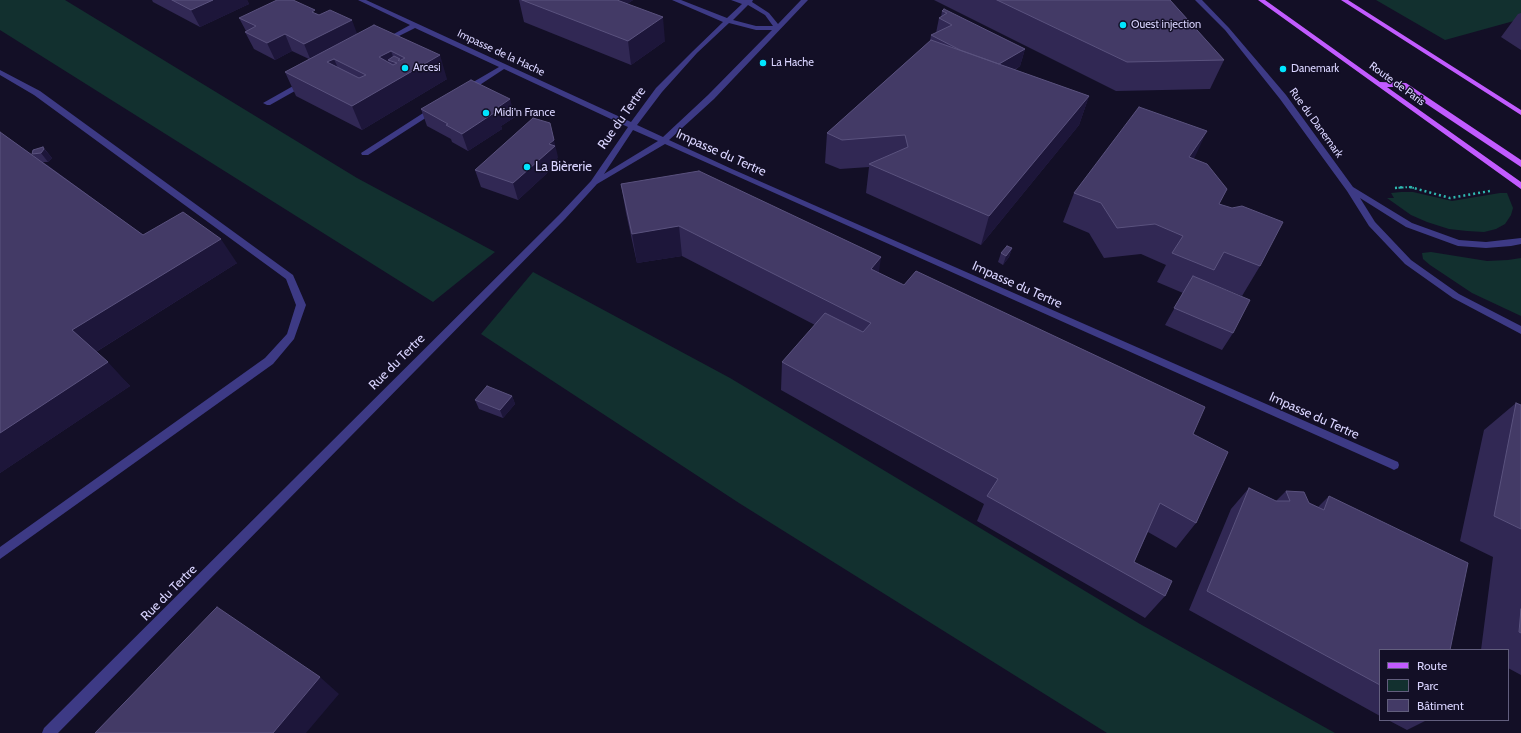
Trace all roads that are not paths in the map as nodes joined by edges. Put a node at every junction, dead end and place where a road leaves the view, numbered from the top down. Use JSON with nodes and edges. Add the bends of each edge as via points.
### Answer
{"nodes":[{"id":1,"x":361,"y":0,"type":"edge"},
{"id":2,"x":675,"y":0,"type":"edge"},
{"id":3,"x":734,"y":0,"type":"edge"},
{"id":4,"x":805,"y":0,"type":"edge"},
{"id":5,"x":1198,"y":0,"type":"edge"},
{"id":6,"x":1260,"y":0,"type":"edge"},
{"id":7,"x":1344,"y":0,"type":"edge"},
{"id":8,"x":749,"y":1,"type":"edge"},
{"id":9,"x":728,"y":21,"type":"junction"},
{"id":10,"x":415,"y":26,"type":"junction"},
{"id":11,"x":778,"y":28,"type":"junction"},
{"id":12,"x":380,"y":44,"type":"edge"},
{"id":13,"x":503,"y":67,"type":"junction"},
{"id":14,"x":0,"y":72,"type":"edge"},
{"id":15,"x":310,"y":81,"type":"edge"},
{"id":16,"x":1378,"y":84,"type":"junction"},
{"id":17,"x":457,"y":95,"type":"edge"},
{"id":18,"x":268,"y":103,"type":"dead end"},
{"id":19,"x":444,"y":104,"type":"edge"},
{"id":20,"x":1521,"y":113,"type":"edge"},
{"id":21,"x":632,"y":126,"type":"junction"},
{"id":22,"x":664,"y":141,"type":"junction"},
{"id":23,"x":365,"y":153,"type":"dead end"},
{"id":24,"x":1521,"y":164,"type":"edge"},
{"id":25,"x":594,"y":183,"type":"junction"},
{"id":26,"x":1521,"y":186,"type":"edge"},
{"id":27,"x":1350,"y":188,"type":"junction"},
{"id":28,"x":1521,"y":240,"type":"edge"},
{"id":29,"x":1521,"y":330,"type":"edge"},
{"id":30,"x":1394,"y":465,"type":"dead end"},
{"id":31,"x":0,"y":554,"type":"edge"},
{"id":32,"x":49,"y":733,"type":"edge"}],
"edges":[{"from":1,"to":10,"type":"street","name":"Impasse de la Hache"},
{"from":2,"to":9,"type":"street"},
{"from":3,"to":8,"type":"street"},
{"from":4,"to":11,"type":"street"},
{"from":5,"to":27,"type":"street","name":"Rue du Danemark","via":[[1227,29],[1278,91]]},
{"from":6,"to":16,"type":"main road","name":"Route de Paris"},
{"from":7,"to":20,"type":"main road"},
{"from":8,"to":9,"type":"street","name":"Rue du Tertre"},
{"from":8,"to":11,"type":"street","via":[[768,14]]},
{"from":9,"to":11,"type":"street","via":[[756,28]]},
{"from":9,"to":21,"type":"street","name":"Rue du Tertre","via":[[659,90]]},
{"from":10,"to":12,"type":"street"},
{"from":10,"to":13,"type":"street","name":"Impasse de la Hache"},
{"from":11,"to":22,"type":"street","via":[[711,98]]},
{"from":13,"to":17,"type":"street"},
{"from":13,"to":21,"type":"street","name":"Impasse de la Hache"},
{"from":14,"to":31,"type":"street","via":[[37,94],[290,277],[301,305],[291,336],[269,361]]},
{"from":15,"to":18,"type":"street"},
{"from":16,"to":24,"type":"main road","via":[[1403,85]]},
{"from":16,"to":26,"type":"main road","name":"Route de Paris"},
{"from":19,"to":23,"type":"street"},
{"from":21,"to":22,"type":"street","name":"Impasse du Tertre"},
{"from":21,"to":25,"type":"street","name":"Rue du Tertre"},
{"from":22,"to":25,"type":"street"},
{"from":22,"to":30,"type":"street","name":"Impasse du Tertre"},
{"from":25,"to":32,"type":"street","name":"Rue du Tertre"},
{"from":27,"to":28,"type":"street","name":"Rue du Danemark","via":[[1409,225],[1458,243],[1486,245]]},
{"from":27,"to":29,"type":"street","name":"Rue du Danemark","via":[[1372,224],[1408,262],[1456,296]]}]}
